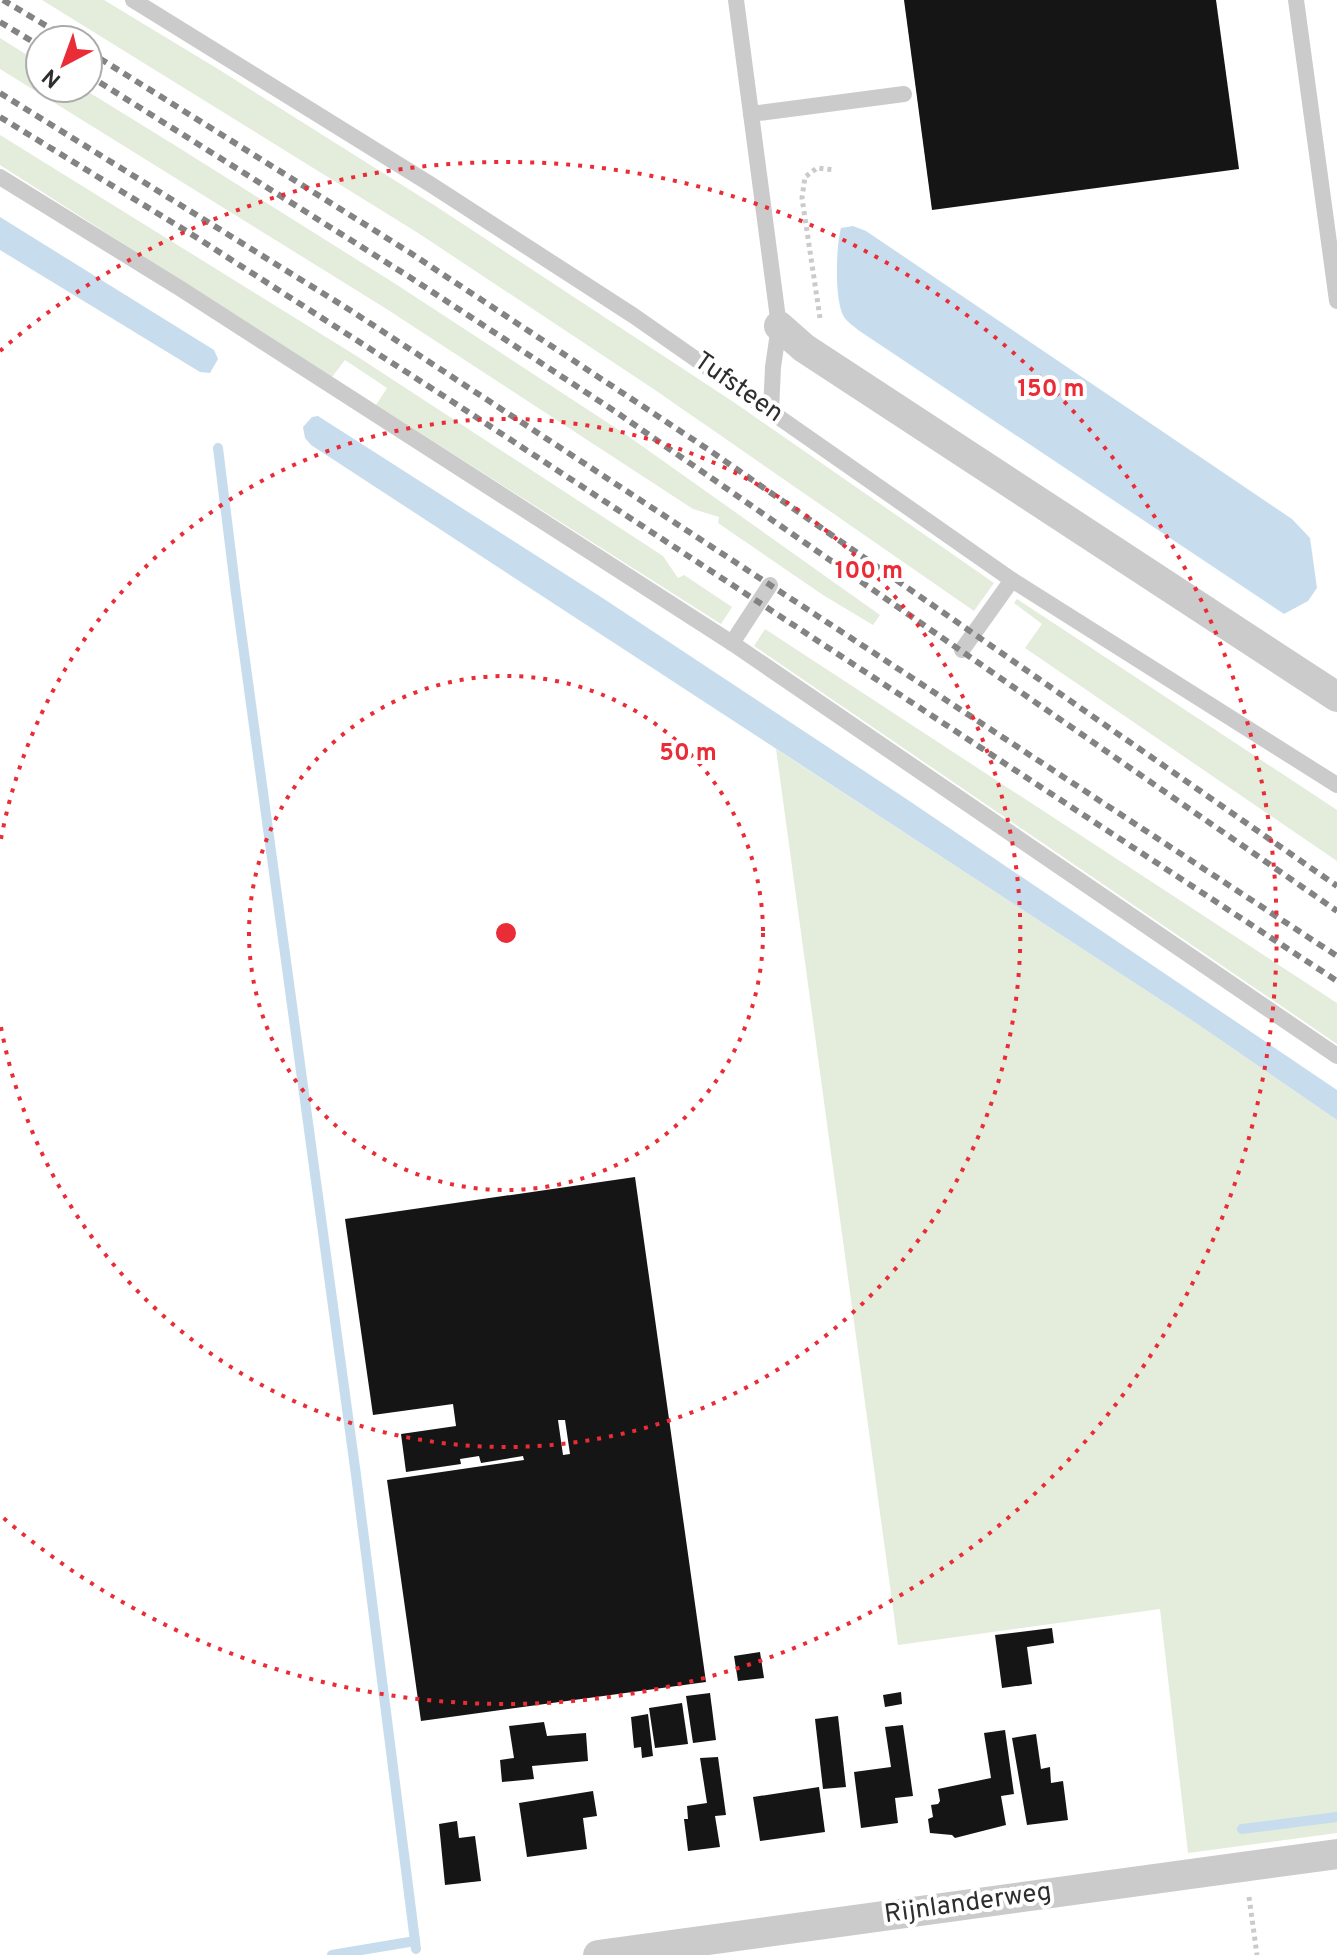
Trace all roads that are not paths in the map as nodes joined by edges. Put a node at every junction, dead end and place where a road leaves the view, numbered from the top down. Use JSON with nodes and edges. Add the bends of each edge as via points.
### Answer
{"nodes":[{"id":1,"x":133,"y":0,"type":"edge"},
{"id":2,"x":736,"y":0,"type":"edge"},
{"id":3,"x":1296,"y":0,"type":"edge"},
{"id":4,"x":904,"y":94,"type":"dead end"},
{"id":5,"x":751,"y":114,"type":"junction"},
{"id":6,"x":0,"y":177,"type":"edge"},
{"id":7,"x":1337,"y":301,"type":"edge"},
{"id":8,"x":779,"y":326,"type":"junction"},
{"id":9,"x":771,"y":411,"type":"junction"},
{"id":10,"x":1012,"y":580,"type":"junction"},
{"id":11,"x":770,"y":585,"type":"dead end"},
{"id":12,"x":732,"y":643,"type":"junction"},
{"id":13,"x":962,"y":650,"type":"dead end"},
{"id":14,"x":1337,"y":697,"type":"edge"},
{"id":15,"x":1337,"y":785,"type":"edge"},
{"id":16,"x":1337,"y":1056,"type":"edge"},
{"id":17,"x":1337,"y":1854,"type":"edge"},
{"id":18,"x":598,"y":1955,"type":"edge"}],
"edges":[{"from":1,"to":9,"type":"lane","name":"Tufsteen","via":[[430,184]]},
{"from":2,"to":5,"type":"lane"},
{"from":3,"to":7,"type":"lane"},
{"from":4,"to":5,"type":"lane"},
{"from":5,"to":8,"type":"lane"},
{"from":6,"to":12,"type":"lane"},
{"from":8,"to":9,"type":"lane"},
{"from":8,"to":14,"type":"street","via":[[804,348]]},
{"from":9,"to":10,"type":"lane","name":"Tufsteen"},
{"from":10,"to":13,"type":"lane"},
{"from":10,"to":15,"type":"lane","name":"Tufsteen"},
{"from":11,"to":12,"type":"lane"},
{"from":12,"to":16,"type":"lane"},
{"from":17,"to":18,"type":"street","name":"Rijnlanderweg"}]}
